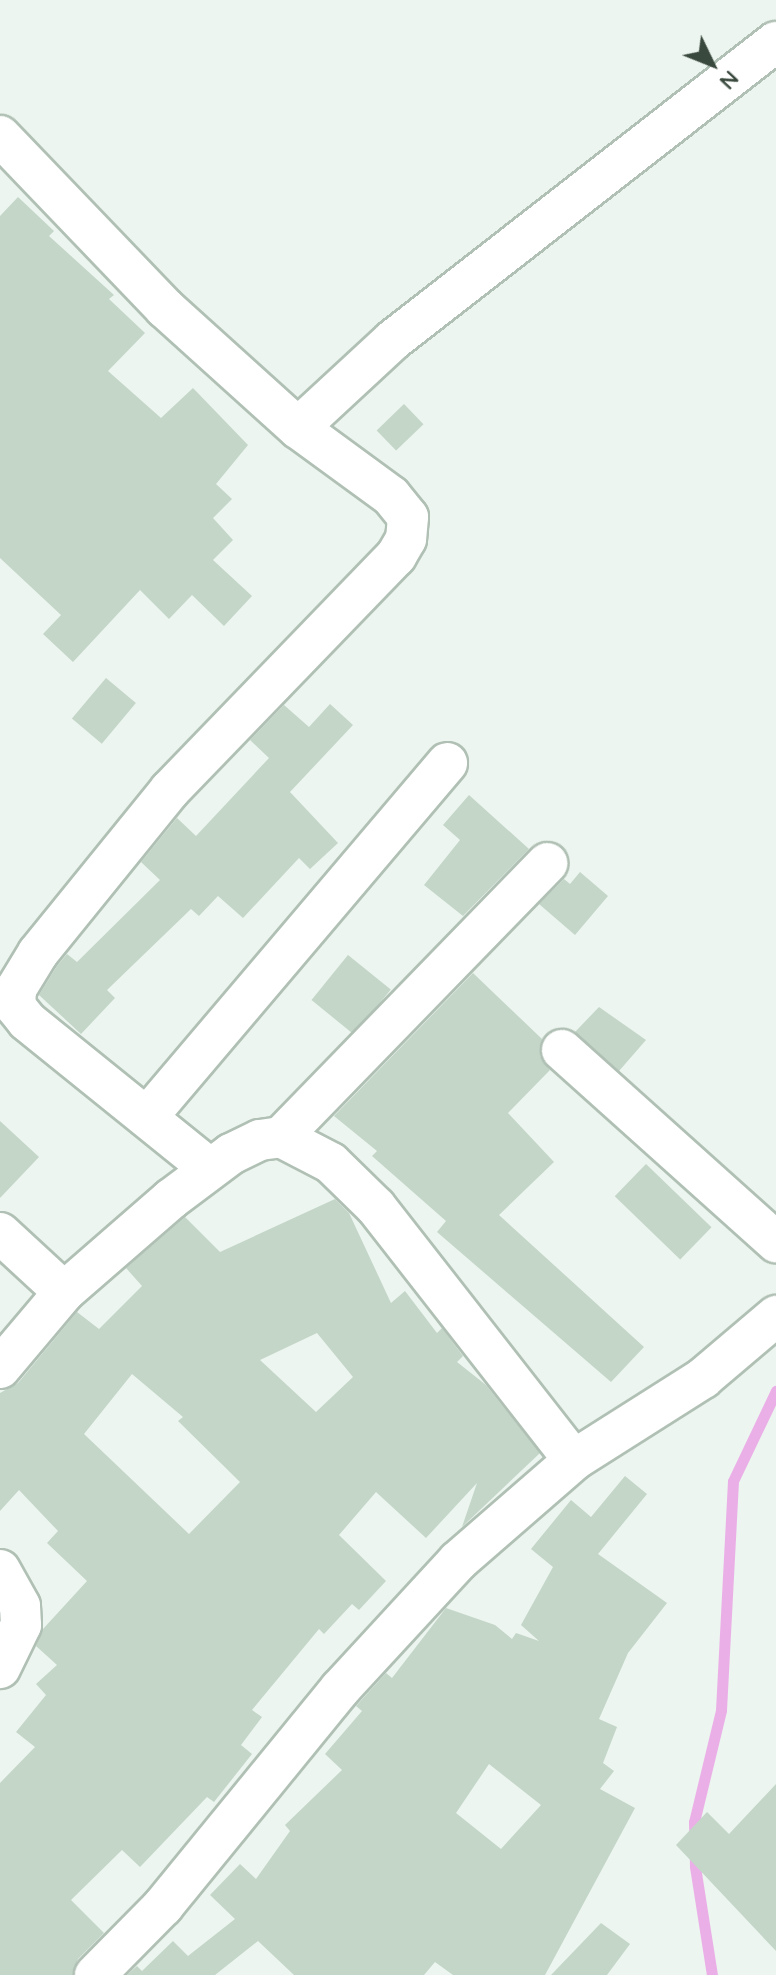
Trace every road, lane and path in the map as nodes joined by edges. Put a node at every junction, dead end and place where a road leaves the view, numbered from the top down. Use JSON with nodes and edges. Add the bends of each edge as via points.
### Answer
{"nodes":[{"id":1,"x":776,"y":42,"type":"edge"},
{"id":2,"x":0,"y":136,"type":"edge"},
{"id":3,"x":298,"y":428,"type":"junction"},
{"id":4,"x":447,"y":763,"type":"dead end"},
{"id":5,"x":547,"y":863,"type":"dead end"},
{"id":6,"x":562,"y":1050,"type":"dead end"},
{"id":7,"x":147,"y":1117,"type":"junction"},
{"id":8,"x":281,"y":1137,"type":"junction"},
{"id":9,"x":209,"y":1168,"type":"junction"},
{"id":10,"x":0,"y":1233,"type":"edge"},
{"id":11,"x":776,"y":1242,"type":"edge"},
{"id":12,"x":64,"y":1292,"type":"junction"},
{"id":13,"x":775,"y":1319,"type":"edge"},
{"id":14,"x":0,"y":1368,"type":"edge"},
{"id":15,"x":574,"y":1460,"type":"junction"},
{"id":16,"x":0,"y":1570,"type":"edge"},
{"id":17,"x":0,"y":1668,"type":"edge"},
{"id":18,"x":95,"y":1975,"type":"edge"}],
"edges":[{"from":1,"to":3,"type":"street","via":[[393,340]]},
{"from":2,"to":3,"type":"street","via":[[165,308]]},
{"from":3,"to":7,"type":"street","via":[[400,504],[409,522],[402,547],[170,790],[38,953],[16,989],[15,1006],[22,1016]]},
{"from":4,"to":7,"type":"street"},
{"from":5,"to":8,"type":"street"},
{"from":6,"to":11,"type":"street"},
{"from":7,"to":9,"type":"street"},
{"from":8,"to":9,"type":"street","via":[[248,1145]]},
{"from":8,"to":15,"type":"street","via":[[331,1163],[376,1207]]},
{"from":9,"to":12,"type":"street"},
{"from":10,"to":12,"type":"street"},
{"from":12,"to":14,"type":"street"},
{"from":13,"to":15,"type":"street","via":[[666,1405]]},
{"from":15,"to":18,"type":"street","via":[[447,1572],[340,1689],[163,1906]]},
{"from":16,"to":17,"type":"street","via":[[20,1606],[21,1625]]}]}
